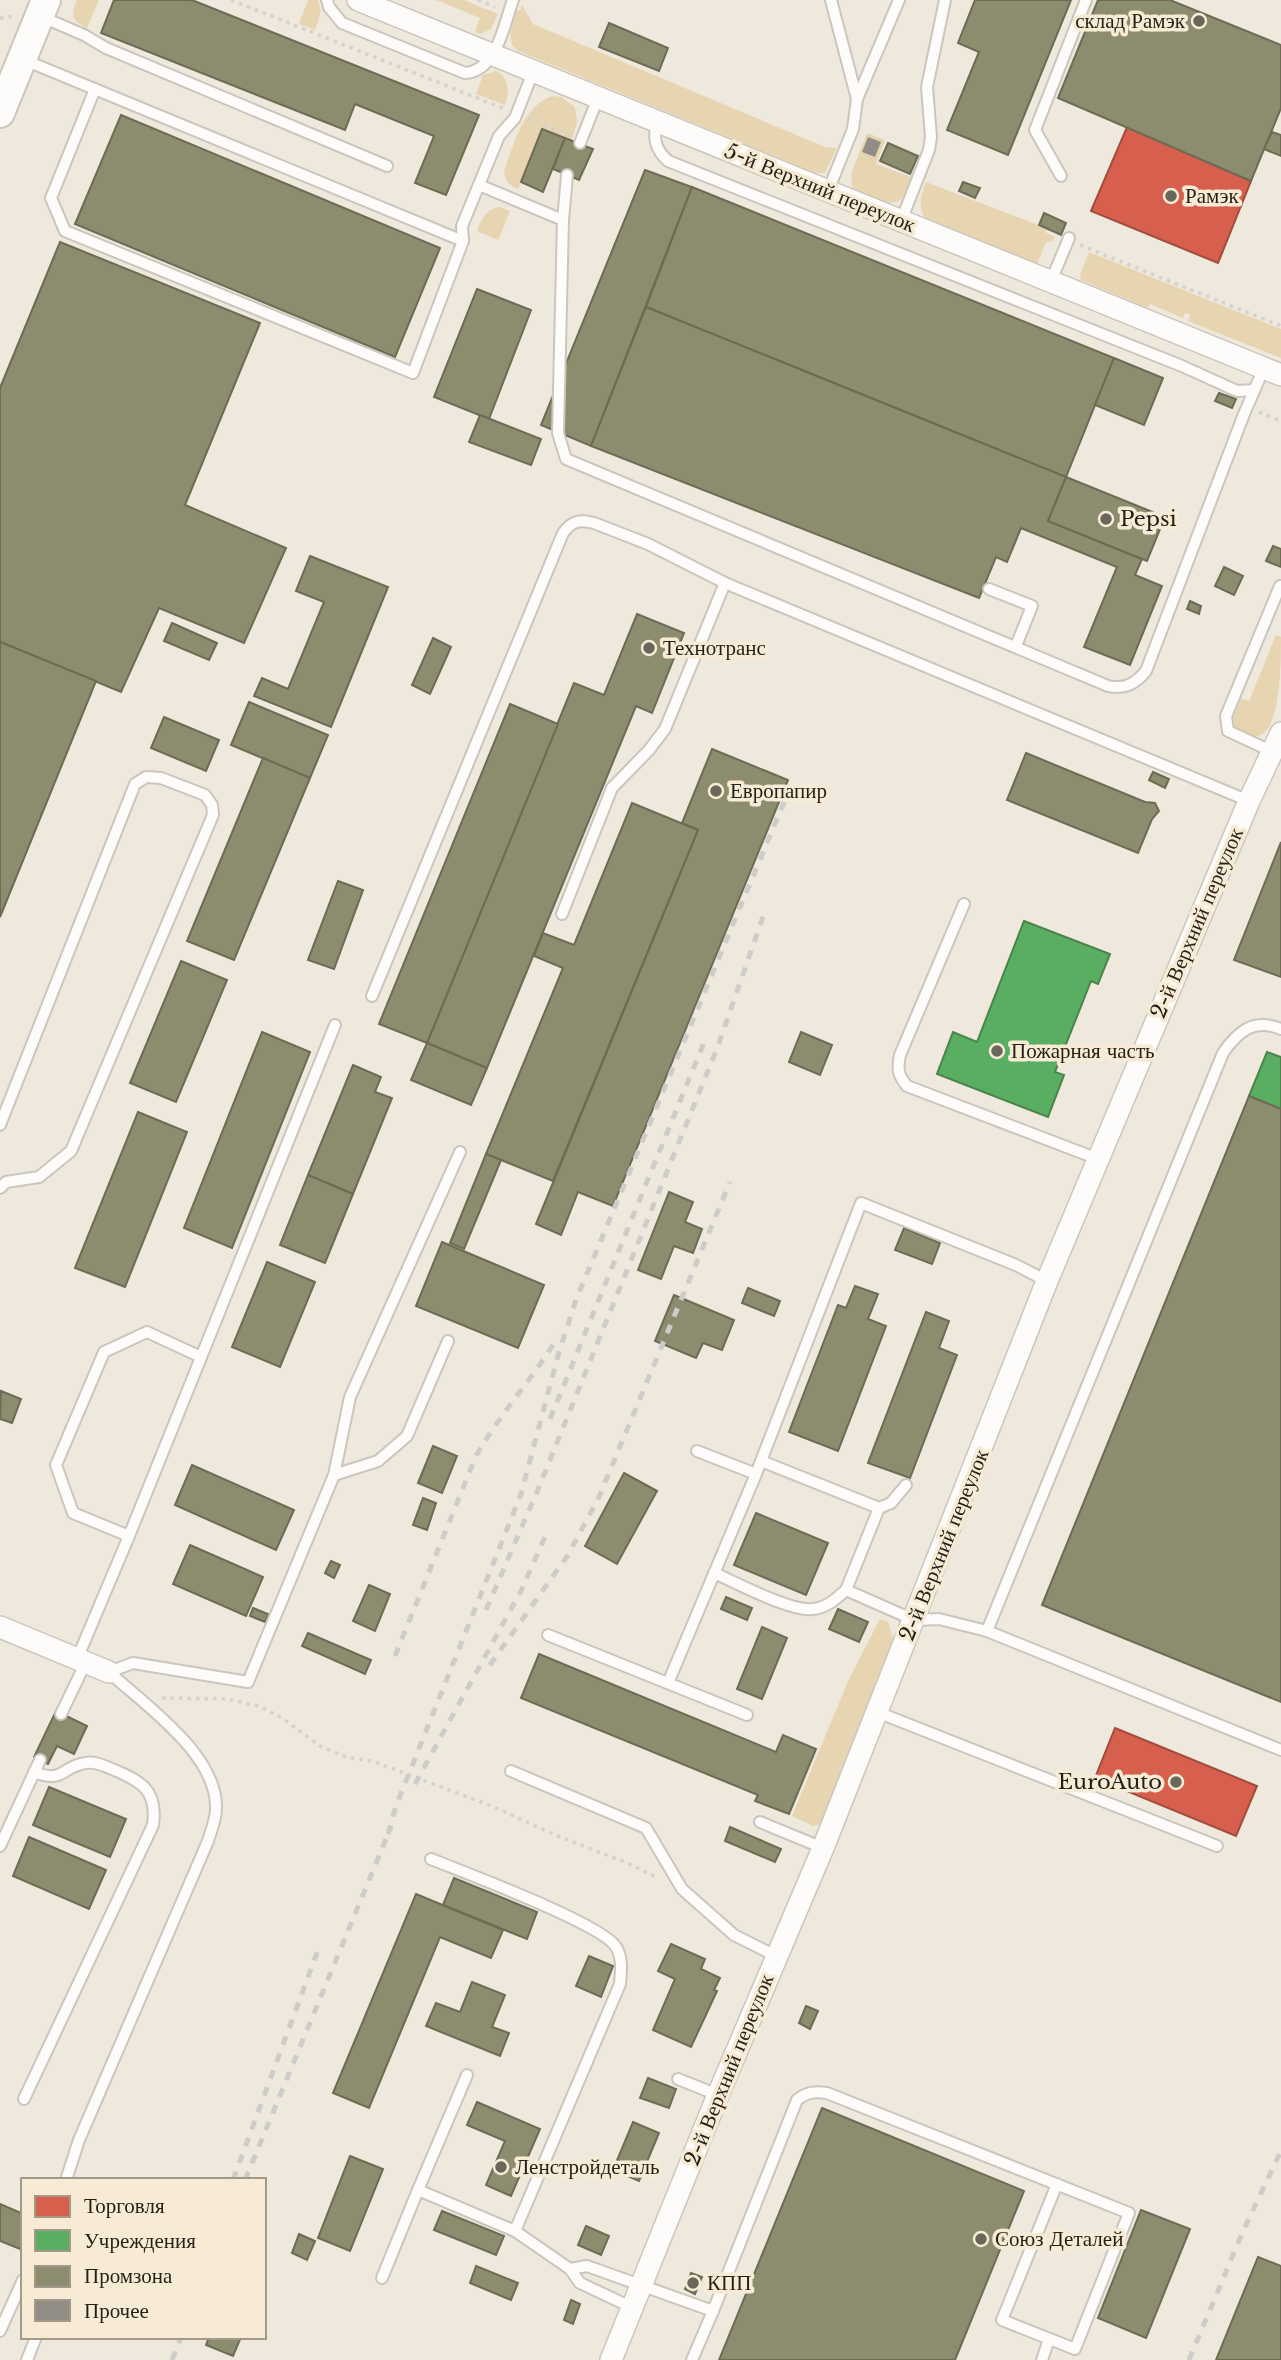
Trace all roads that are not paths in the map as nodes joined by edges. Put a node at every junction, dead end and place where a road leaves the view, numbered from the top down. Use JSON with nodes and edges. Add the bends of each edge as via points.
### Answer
{"nodes":[{"id":1,"x":327,"y":0,"type":"edge"},
{"id":2,"x":358,"y":0,"type":"edge"},
{"id":3,"x":513,"y":0,"type":"edge"},
{"id":4,"x":831,"y":0,"type":"edge"},
{"id":5,"x":899,"y":0,"type":"edge"},
{"id":6,"x":945,"y":0,"type":"edge"},
{"id":7,"x":1086,"y":0,"type":"edge"},
{"id":8,"x":35,"y":11,"type":"edge"},
{"id":9,"x":492,"y":55,"type":"junction"},
{"id":10,"x":22,"y":59,"type":"junction"},
{"id":11,"x":533,"y":72,"type":"junction"},
{"id":12,"x":95,"y":89,"type":"junction"},
{"id":13,"x":598,"y":98,"type":"junction"},
{"id":14,"x":857,"y":99,"type":"junction"},
{"id":15,"x":0,"y":113,"type":"edge"},
{"id":16,"x":659,"y":122,"type":"junction"},
{"id":17,"x":581,"y":141,"type":"road end"},
{"id":18,"x":387,"y":166,"type":"dead end"},
{"id":19,"x":567,"y":175,"type":"dead end"},
{"id":20,"x":1060,"y":176,"type":"dead end"},
{"id":21,"x":479,"y":185,"type":"junction"},
{"id":22,"x":828,"y":191,"type":"junction"},
{"id":23,"x":563,"y":220,"type":"junction"},
{"id":24,"x":901,"y":221,"type":"junction"},
{"id":25,"x":1069,"y":239,"type":"road end"},
{"id":26,"x":463,"y":242,"type":"junction"},
{"id":27,"x":1051,"y":281,"type":"junction"},
{"id":28,"x":1273,"y":371,"type":"edge"},
{"id":29,"x":1254,"y":390,"type":"junction"},
{"id":30,"x":724,"y":583,"type":"junction"},
{"id":31,"x":1280,"y":586,"type":"edge"},
{"id":32,"x":989,"y":589,"type":"dead end"},
{"id":33,"x":1016,"y":646,"type":"junction"},
{"id":34,"x":1277,"y":742,"type":"edge"},
{"id":35,"x":1249,"y":801,"type":"junction"},
{"id":36,"x":964,"y":904,"type":"dead end"},
{"id":37,"x":562,"y":914,"type":"dead end"},
{"id":38,"x":372,"y":996,"type":"dead end"},
{"id":39,"x":335,"y":1025,"type":"dead end"},
{"id":40,"x":1281,"y":1029,"type":"edge"},
{"id":41,"x":0,"y":1125,"type":"edge"},
{"id":42,"x":460,"y":1152,"type":"dead end"},
{"id":43,"x":1098,"y":1159,"type":"junction"},
{"id":44,"x":2,"y":1181,"type":"edge"},
{"id":45,"x":1047,"y":1281,"type":"junction"},
{"id":46,"x":448,"y":1341,"type":"dead end"},
{"id":47,"x":201,"y":1357,"type":"junction"},
{"id":48,"x":697,"y":1451,"type":"dead end"},
{"id":49,"x":761,"y":1461,"type":"junction"},
{"id":50,"x":756,"y":1474,"type":"junction"},
{"id":51,"x":334,"y":1475,"type":"junction"},
{"id":52,"x":906,"y":1486,"type":"dead end"},
{"id":53,"x":879,"y":1508,"type":"junction"},
{"id":54,"x":129,"y":1536,"type":"junction"},
{"id":55,"x":715,"y":1573,"type":"junction"},
{"id":56,"x":846,"y":1590,"type":"junction"},
{"id":57,"x":914,"y":1620,"type":"junction"},
{"id":58,"x":0,"y":1627,"type":"edge"},
{"id":59,"x":988,"y":1631,"type":"junction"},
{"id":60,"x":548,"y":1635,"type":"dead end"},
{"id":61,"x":81,"y":1660,"type":"junction"},
{"id":62,"x":109,"y":1672,"type":"junction"},
{"id":63,"x":668,"y":1683,"type":"junction"},
{"id":64,"x":877,"y":1712,"type":"junction"},
{"id":65,"x":61,"y":1714,"type":"dead end"},
{"id":66,"x":747,"y":1715,"type":"dead end"},
{"id":67,"x":1281,"y":1750,"type":"edge"},
{"id":68,"x":40,"y":1760,"type":"dead end"},
{"id":69,"x":511,"y":1771,"type":"dead end"},
{"id":70,"x":34,"y":1772,"type":"junction"},
{"id":71,"x":760,"y":1822,"type":"dead end"},
{"id":72,"x":0,"y":1846,"type":"edge"},
{"id":73,"x":1217,"y":1846,"type":"dead end"},
{"id":74,"x":823,"y":1848,"type":"junction"},
{"id":75,"x":431,"y":1858,"type":"dead end"},
{"id":76,"x":776,"y":1956,"type":"junction"},
{"id":77,"x":467,"y":2075,"type":"dead end"},
{"id":78,"x":678,"y":2079,"type":"dead end"},
{"id":79,"x":718,"y":2095,"type":"junction"},
{"id":80,"x":24,"y":2099,"type":"dead end"},
{"id":81,"x":67,"y":2178,"type":"edge"},
{"id":82,"x":1057,"y":2184,"type":"junction"},
{"id":83,"x":418,"y":2190,"type":"junction"},
{"id":84,"x":515,"y":2231,"type":"junction"},
{"id":85,"x":570,"y":2269,"type":"junction"},
{"id":86,"x":382,"y":2278,"type":"dead end"},
{"id":87,"x":21,"y":2284,"type":"edge"},
{"id":88,"x":641,"y":2285,"type":"junction"},
{"id":89,"x":633,"y":2308,"type":"junction"},
{"id":90,"x":713,"y":2311,"type":"junction"},
{"id":91,"x":0,"y":2331,"type":"edge"},
{"id":92,"x":35,"y":2339,"type":"edge"},
{"id":93,"x":1049,"y":2339,"type":"junction"},
{"id":94,"x":27,"y":2360,"type":"edge"},
{"id":95,"x":611,"y":2360,"type":"edge"},
{"id":96,"x":692,"y":2360,"type":"edge"},
{"id":97,"x":1042,"y":2360,"type":"edge"}],
"edges":[{"from":1,"to":9,"type":"lane","via":[[342,23],[465,73],[483,68]]},
{"from":2,"to":9,"type":"street","name":"5-й Верхний переулок"},
{"from":3,"to":9,"type":"lane"},
{"from":4,"to":14,"type":"lane"},
{"from":5,"to":14,"type":"lane"},
{"from":6,"to":24,"type":"lane","via":[[927,87],[932,137]]},
{"from":7,"to":20,"type":"lane","via":[[1035,130]]},
{"from":8,"to":10,"type":"street"},
{"from":8,"to":18,"type":"lane","via":[[106,48]]},
{"from":9,"to":11,"type":"street","name":"5-й Верхний переулок"},
{"from":10,"to":12,"type":"lane"},
{"from":10,"to":15,"type":"street"},
{"from":11,"to":13,"type":"street","name":"5-й Верхний переулок"},
{"from":11,"to":21,"type":"lane"},
{"from":12,"to":26,"type":"lane"},
{"from":12,"to":26,"type":"lane","via":[[51,198],[65,231],[413,373]]},
{"from":13,"to":16,"type":"street","name":"5-й Верхний переулок"},
{"from":13,"to":17,"type":"lane"},
{"from":14,"to":22,"type":"lane","via":[[853,130]]},
{"from":16,"to":22,"type":"street","name":"5-й Верхний переулок"},
{"from":16,"to":29,"type":"lane","via":[[656,142],[668,161],[1237,391]]},
{"from":19,"to":23,"type":"lane"},
{"from":21,"to":23,"type":"lane"},
{"from":21,"to":26,"type":"lane","via":[[462,226]]},
{"from":22,"to":24,"type":"street","name":"5-й Верхний переулок"},
{"from":23,"to":33,"type":"lane","via":[[558,433],[566,459]]},
{"from":24,"to":27,"type":"street","name":"5-й Верхний переулок"},
{"from":25,"to":27,"type":"lane"},
{"from":27,"to":28,"type":"street","name":"5-й Верхний переулок"},
{"from":28,"to":29,"type":"lane"},
{"from":29,"to":33,"type":"lane","via":[[1146,671],[1125,687],[1108,686]]},
{"from":30,"to":35,"type":"lane"},
{"from":30,"to":37,"type":"lane","via":[[665,729],[612,788]]},
{"from":30,"to":38,"type":"lane","via":[[648,544],[594,523],[575,521],[568,526]]},
{"from":31,"to":34,"type":"lane","via":[[1225,723],[1227,731]]},
{"from":32,"to":33,"type":"lane","via":[[1032,606]]},
{"from":34,"to":35,"type":"street","name":"2-й Верхний переулок"},
{"from":35,"to":43,"type":"street","name":"2-й Верхний переулок"},
{"from":36,"to":43,"type":"lane","via":[[900,1055],[899,1076],[907,1087]]},
{"from":39,"to":47,"type":"lane"},
{"from":40,"to":59,"type":"lane","via":[[1259,1024],[1243,1029],[1223,1053]]},
{"from":41,"to":44,"type":"lane","via":[[135,784],[146,777],[161,778],[205,795],[213,815],[71,1151],[39,1177]]},
{"from":42,"to":51,"type":"lane","via":[[350,1397]]},
{"from":43,"to":45,"type":"street","name":"2-й Верхний переулок"},
{"from":45,"to":49,"type":"lane","via":[[860,1203]]},
{"from":45,"to":57,"type":"street","name":"2-й Верхний переулок"},
{"from":46,"to":51,"type":"lane","via":[[407,1436],[378,1461]]},
{"from":47,"to":54,"type":"lane"},
{"from":47,"to":54,"type":"lane","via":[[147,1332],[104,1352],[56,1465],[73,1513]]},
{"from":48,"to":50,"type":"lane"},
{"from":49,"to":50,"type":"lane"},
{"from":49,"to":53,"type":"lane"},
{"from":50,"to":55,"type":"lane"},
{"from":51,"to":62,"type":"lane","via":[[248,1682],[133,1662]]},
{"from":52,"to":53,"type":"lane","via":[[891,1503]]},
{"from":53,"to":56,"type":"lane"},
{"from":54,"to":61,"type":"lane"},
{"from":55,"to":56,"type":"lane","via":[[798,1609],[820,1608]]},
{"from":55,"to":63,"type":"lane"},
{"from":56,"to":57,"type":"lane"},
{"from":57,"to":59,"type":"lane","via":[[939,1619]]},
{"from":57,"to":64,"type":"street","name":"2-й Верхний переулок"},
{"from":58,"to":61,"type":"street"},
{"from":59,"to":67,"type":"lane"},
{"from":60,"to":63,"type":"lane"},
{"from":61,"to":62,"type":"street"},
{"from":61,"to":65,"type":"lane"},
{"from":62,"to":81,"type":"lane","via":[[200,1759],[214,1784],[217,1811]]},
{"from":63,"to":66,"type":"lane"},
{"from":64,"to":73,"type":"lane"},
{"from":64,"to":74,"type":"street","name":"2-й Верхний переулок"},
{"from":68,"to":70,"type":"lane"},
{"from":69,"to":76,"type":"lane","via":[[646,1828],[682,1889],[734,1936]]},
{"from":70,"to":72,"type":"lane"},
{"from":70,"to":80,"type":"lane","via":[[54,1777],[86,1763],[99,1764],[145,1786],[155,1811],[153,1825]]},
{"from":71,"to":74,"type":"lane"},
{"from":74,"to":76,"type":"street","name":"2-й Верхний переулок"},
{"from":75,"to":84,"type":"lane","via":[[605,1935],[616,1947],[621,1963],[620,1984]]},
{"from":76,"to":79,"type":"street","name":"2-й Верхний переулок"},
{"from":77,"to":83,"type":"lane"},
{"from":78,"to":79,"type":"lane"},
{"from":79,"to":88,"type":"street","name":"2-й Верхний переулок"},
{"from":82,"to":90,"type":"lane","via":[[827,2093],[806,2093],[797,2100]]},
{"from":82,"to":93,"type":"lane","via":[[1002,2320]]},
{"from":82,"to":93,"type":"lane","via":[[1129,2213],[1075,2349]]},
{"from":83,"to":84,"type":"lane"},
{"from":83,"to":86,"type":"lane"},
{"from":84,"to":85,"type":"lane"},
{"from":85,"to":88,"type":"lane","via":[[587,2266]]},
{"from":85,"to":89,"type":"lane","via":[[580,2283]]},
{"from":87,"to":91,"type":"lane"},
{"from":88,"to":89,"type":"street","name":"2-й Верхний переулок"},
{"from":88,"to":90,"type":"lane"},
{"from":89,"to":95,"type":"street","name":"2-й Верхний переулок"},
{"from":90,"to":96,"type":"lane"},
{"from":92,"to":94,"type":"lane"},
{"from":93,"to":97,"type":"lane"}]}
